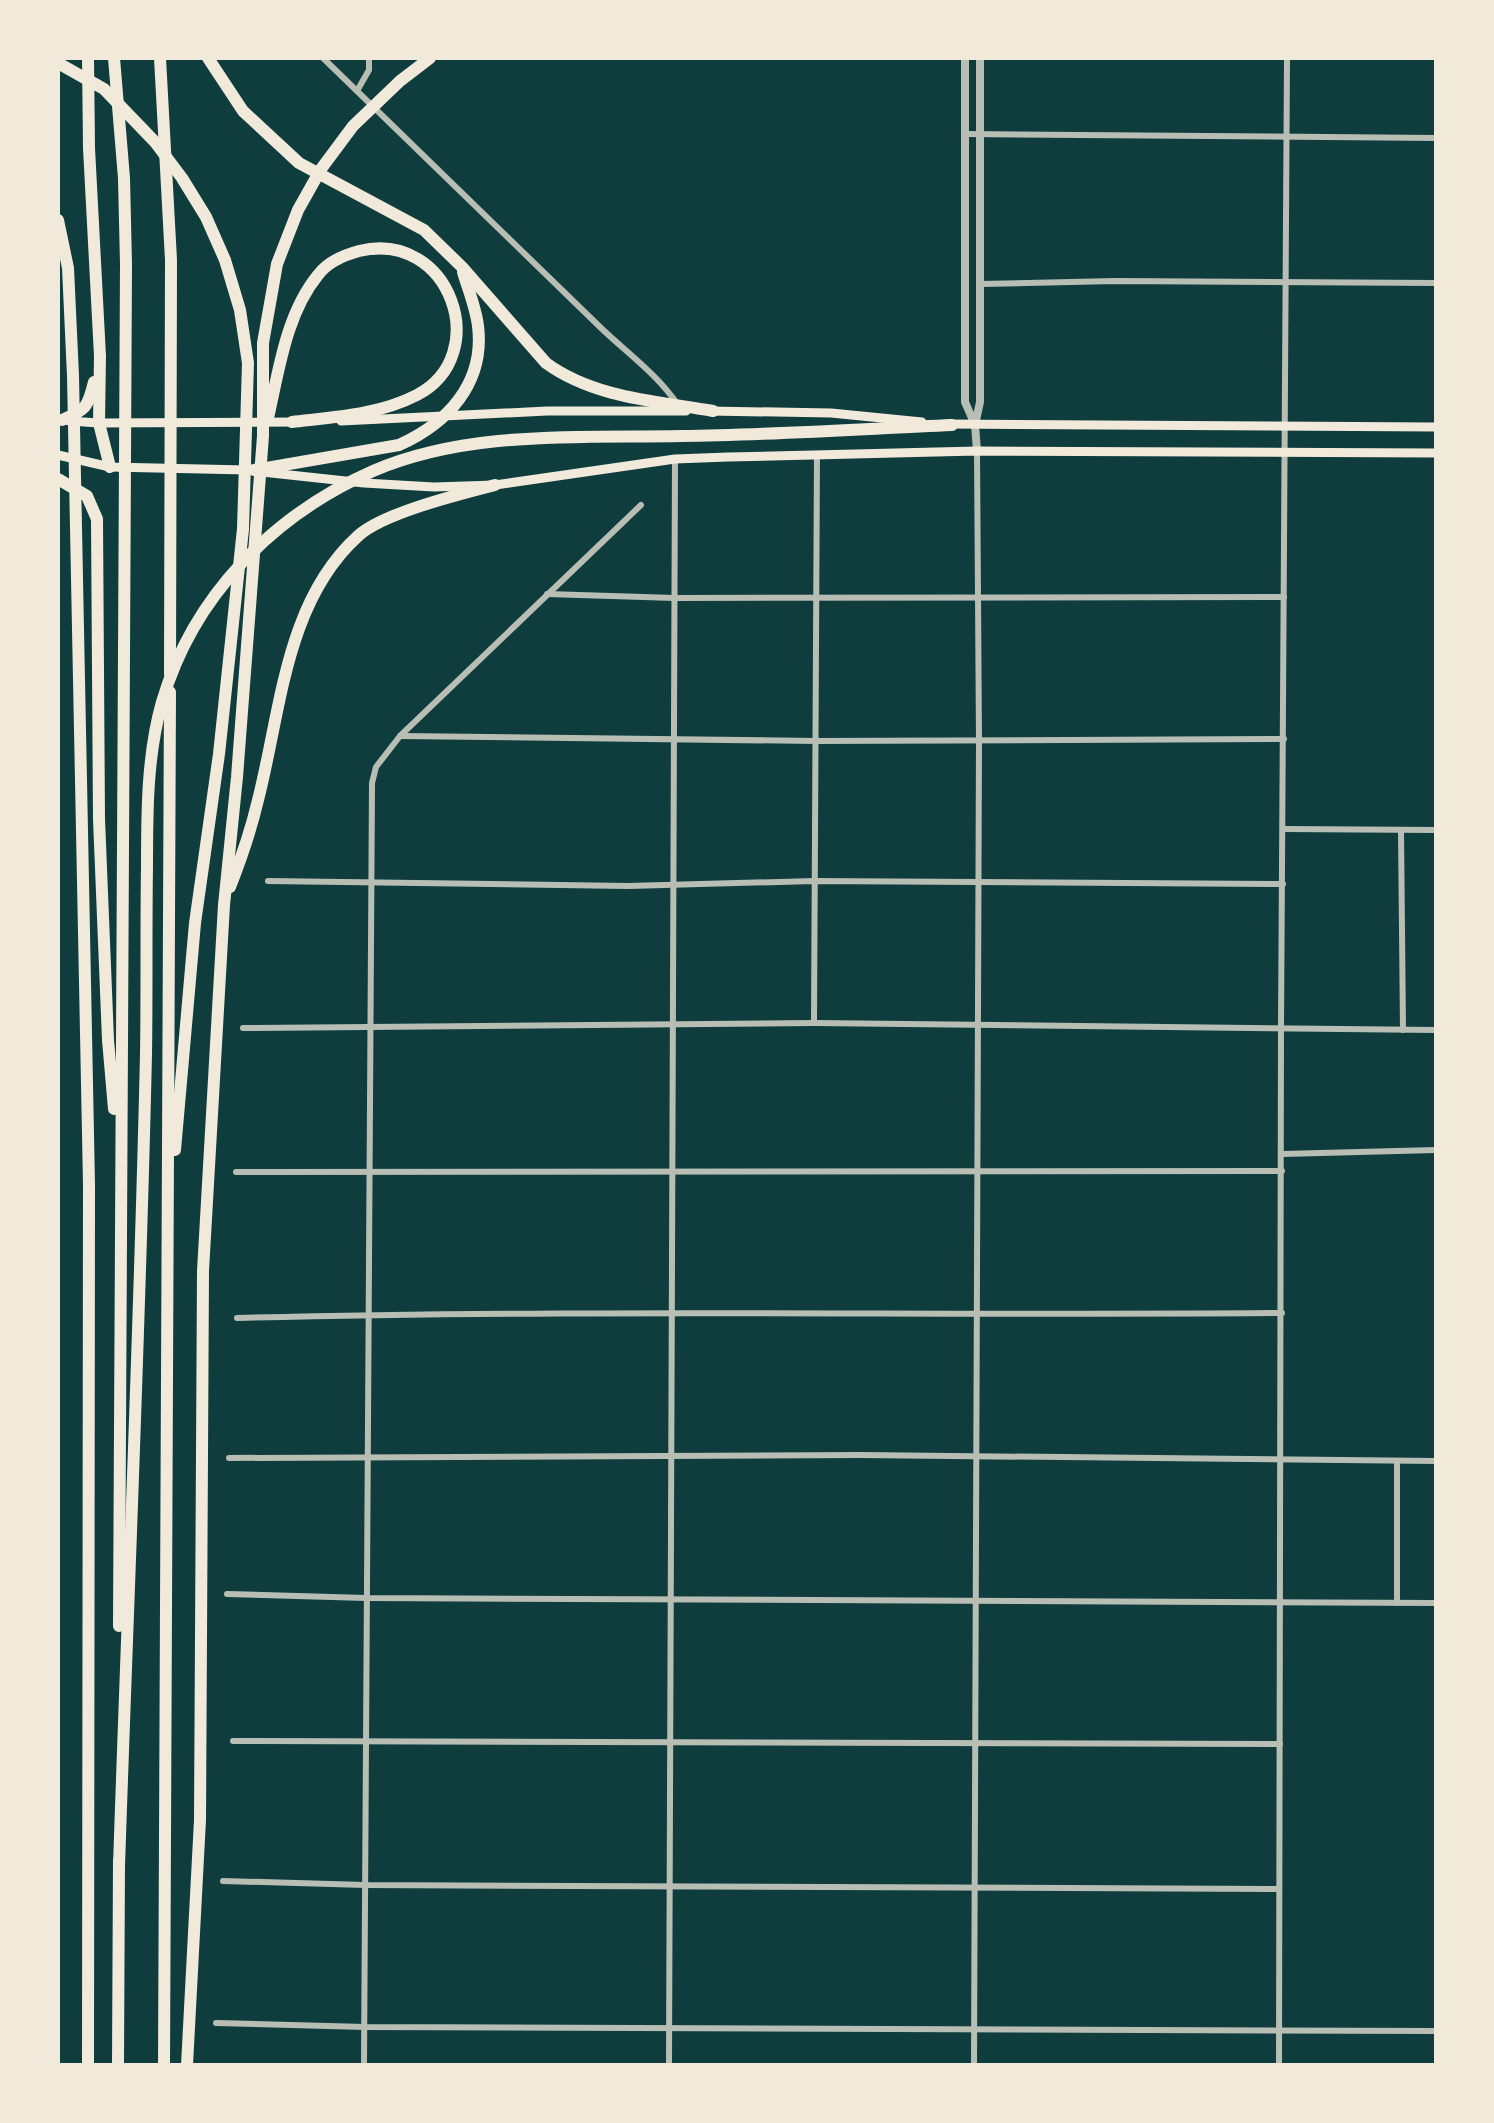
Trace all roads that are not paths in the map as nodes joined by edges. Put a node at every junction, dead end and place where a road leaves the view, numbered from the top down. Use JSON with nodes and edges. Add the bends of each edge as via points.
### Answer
{"nodes":[{"id":1,"x":88,"y":58,"type":"edge"},
{"id":2,"x":114,"y":58,"type":"edge"},
{"id":3,"x":160,"y":58,"type":"edge"},
{"id":4,"x":208,"y":58,"type":"edge"},
{"id":5,"x":323,"y":58,"type":"edge"},
{"id":6,"x":369,"y":58,"type":"edge"},
{"id":7,"x":430,"y":58,"type":"edge"},
{"id":8,"x":965,"y":58,"type":"edge"},
{"id":9,"x":980,"y":58,"type":"edge"},
{"id":10,"x":1287,"y":58,"type":"edge"},
{"id":11,"x":58,"y":63,"type":"edge"},
{"id":12,"x":357,"y":91,"type":"junction"},
{"id":13,"x":965,"y":134,"type":"junction"},
{"id":14,"x":980,"y":134,"type":"junction"},
{"id":15,"x":1287,"y":137,"type":"junction"},
{"id":16,"x":1436,"y":138,"type":"edge"},
{"id":17,"x":58,"y":220,"type":"edge"},
{"id":18,"x":965,"y":253,"type":"junction"},
{"id":19,"x":980,"y":253,"type":"junction"},
{"id":20,"x":462,"y":267,"type":"junction"},
{"id":21,"x":1286,"y":283,"type":"junction"},
{"id":22,"x":1436,"y":283,"type":"edge"},
{"id":23,"x":980,"y":284,"type":"junction"},
{"id":24,"x":100,"y":356,"type":"junction"},
{"id":25,"x":678,"y":405,"type":"junction"},
{"id":26,"x":713,"y":411,"type":"junction"},
{"id":27,"x":445,"y":416,"type":"junction"},
{"id":28,"x":60,"y":420,"type":"edge"},
{"id":29,"x":292,"y":422,"type":"junction"},
{"id":30,"x":99,"y":423,"type":"junction"},
{"id":31,"x":952,"y":425,"type":"junction"},
{"id":32,"x":975,"y":425,"type":"junction"},
{"id":33,"x":1285,"y":427,"type":"junction"},
{"id":34,"x":1436,"y":427,"type":"edge"},
{"id":35,"x":263,"y":436,"type":"junction"},
{"id":36,"x":977,"y":451,"type":"junction"},
{"id":37,"x":1285,"y":453,"type":"junction"},
{"id":38,"x":1436,"y":453,"type":"edge"},
{"id":39,"x":58,"y":455,"type":"edge"},
{"id":40,"x":817,"y":455,"type":"junction"},
{"id":41,"x":675,"y":459,"type":"junction"},
{"id":42,"x":110,"y":467,"type":"junction"},
{"id":43,"x":251,"y":471,"type":"junction"},
{"id":44,"x":58,"y":479,"type":"edge"},
{"id":45,"x":495,"y":485,"type":"junction"},
{"id":46,"x":641,"y":505,"type":"dead end"},
{"id":47,"x":547,"y":594,"type":"junction"},
{"id":48,"x":1284,"y":597,"type":"junction"},
{"id":49,"x":675,"y":598,"type":"junction"},
{"id":50,"x":817,"y":598,"type":"junction"},
{"id":51,"x":979,"y":598,"type":"junction"},
{"id":52,"x":400,"y":736,"type":"junction"},
{"id":53,"x":1284,"y":739,"type":"junction"},
{"id":54,"x":675,"y":740,"type":"junction"},
{"id":55,"x":816,"y":741,"type":"junction"},
{"id":56,"x":979,"y":742,"type":"junction"},
{"id":57,"x":1283,"y":829,"type":"junction"},
{"id":58,"x":1401,"y":830,"type":"junction"},
{"id":59,"x":1436,"y":830,"type":"edge"},
{"id":60,"x":268,"y":881,"type":"dead end"},
{"id":61,"x":814,"y":881,"type":"junction"},
{"id":62,"x":978,"y":881,"type":"junction"},
{"id":63,"x":370,"y":882,"type":"junction"},
{"id":64,"x":1283,"y":884,"type":"junction"},
{"id":65,"x":674,"y":885,"type":"junction"},
{"id":66,"x":224,"y":905,"type":"junction"},
{"id":67,"x":814,"y":1023,"type":"junction"},
{"id":68,"x":673,"y":1025,"type":"junction"},
{"id":69,"x":977,"y":1026,"type":"junction"},
{"id":70,"x":243,"y":1028,"type":"dead end"},
{"id":71,"x":369,"y":1028,"type":"junction"},
{"id":72,"x":1281,"y":1028,"type":"junction"},
{"id":73,"x":1403,"y":1030,"type":"junction"},
{"id":74,"x":1436,"y":1030,"type":"edge"},
{"id":75,"x":1436,"y":1150,"type":"edge"},
{"id":76,"x":1282,"y":1154,"type":"junction"},
{"id":77,"x":672,"y":1171,"type":"junction"},
{"id":78,"x":1282,"y":1171,"type":"junction"},
{"id":79,"x":236,"y":1172,"type":"dead end"},
{"id":80,"x":976,"y":1172,"type":"junction"},
{"id":81,"x":369,"y":1173,"type":"junction"},
{"id":82,"x":121,"y":1188,"type":"junction"},
{"id":83,"x":168,"y":1237,"type":"junction"},
{"id":84,"x":1282,"y":1313,"type":"junction"},
{"id":85,"x":368,"y":1315,"type":"junction"},
{"id":86,"x":672,"y":1315,"type":"junction"},
{"id":87,"x":976,"y":1315,"type":"junction"},
{"id":88,"x":237,"y":1318,"type":"dead end"},
{"id":89,"x":976,"y":1456,"type":"junction"},
{"id":90,"x":671,"y":1457,"type":"junction"},
{"id":91,"x":229,"y":1458,"type":"dead end"},
{"id":92,"x":368,"y":1459,"type":"junction"},
{"id":93,"x":1282,"y":1460,"type":"junction"},
{"id":94,"x":1397,"y":1461,"type":"junction"},
{"id":95,"x":1436,"y":1461,"type":"edge"},
{"id":96,"x":227,"y":1594,"type":"dead end"},
{"id":97,"x":366,"y":1598,"type":"junction"},
{"id":98,"x":671,"y":1598,"type":"junction"},
{"id":99,"x":976,"y":1600,"type":"junction"},
{"id":100,"x":1281,"y":1602,"type":"junction"},
{"id":101,"x":1397,"y":1603,"type":"junction"},
{"id":102,"x":1436,"y":1603,"type":"edge"},
{"id":103,"x":233,"y":1741,"type":"dead end"},
{"id":104,"x":366,"y":1741,"type":"junction"},
{"id":105,"x":671,"y":1743,"type":"junction"},
{"id":106,"x":976,"y":1744,"type":"junction"},
{"id":107,"x":1280,"y":1744,"type":"junction"},
{"id":108,"x":119,"y":1866,"type":"junction"},
{"id":109,"x":223,"y":1881,"type":"dead end"},
{"id":110,"x":365,"y":1885,"type":"junction"},
{"id":111,"x":670,"y":1886,"type":"junction"},
{"id":112,"x":974,"y":1887,"type":"junction"},
{"id":113,"x":1278,"y":1889,"type":"junction"},
{"id":114,"x":216,"y":2023,"type":"dead end"},
{"id":115,"x":365,"y":2027,"type":"junction"},
{"id":116,"x":669,"y":2028,"type":"junction"},
{"id":117,"x":974,"y":2029,"type":"junction"},
{"id":118,"x":1279,"y":2031,"type":"junction"},
{"id":119,"x":1436,"y":2031,"type":"edge"},
{"id":120,"x":88,"y":2065,"type":"edge"},
{"id":121,"x":118,"y":2065,"type":"edge"},
{"id":122,"x":164,"y":2065,"type":"edge"},
{"id":123,"x":187,"y":2065,"type":"edge"},
{"id":124,"x":364,"y":2065,"type":"edge"},
{"id":125,"x":669,"y":2065,"type":"edge"},
{"id":126,"x":974,"y":2065,"type":"edge"},
{"id":127,"x":1279,"y":2065,"type":"edge"}],
"edges":[{"from":1,"to":24,"type":"highway"},
{"from":2,"to":82,"type":"highway","via":[[126,264]]},
{"from":3,"to":83,"type":"highway","via":[[171,260]]},
{"from":4,"to":20,"type":"highway","via":[[243,111],[299,163],[424,230]]},
{"from":5,"to":12,"type":"street"},
{"from":6,"to":12,"type":"street","via":[[369,70]]},
{"from":7,"to":35,"type":"highway","via":[[353,126],[298,210],[277,264],[263,343]]},
{"from":8,"to":13,"type":"street"},
{"from":9,"to":14,"type":"street"},
{"from":10,"to":15,"type":"street"},
{"from":11,"to":83,"type":"highway","via":[[104,89],[182,178],[225,260],[248,363],[243,529],[195,923]]},
{"from":12,"to":25,"type":"street","via":[[656,375]]},
{"from":13,"to":14,"type":"street"},
{"from":13,"to":18,"type":"street"},
{"from":14,"to":15,"type":"street"},
{"from":14,"to":19,"type":"street"},
{"from":15,"to":16,"type":"street"},
{"from":15,"to":21,"type":"street"},
{"from":17,"to":120,"type":"highway","via":[[68,268],[73,376],[89,1185]]},
{"from":18,"to":19,"type":"street"},
{"from":18,"to":32,"type":"street","via":[[965,402]]},
{"from":19,"to":23,"type":"street"},
{"from":20,"to":25,"type":"highway","via":[[546,363],[562,374],[601,390]]},
{"from":20,"to":27,"type":"highway","via":[[479,347],[471,383]]},
{"from":21,"to":22,"type":"street"},
{"from":21,"to":23,"type":"street"},
{"from":21,"to":33,"type":"street"},
{"from":23,"to":32,"type":"street","via":[[980,402]]},
{"from":24,"to":28,"type":"highway","via":[[90,402]]},
{"from":24,"to":30,"type":"highway"},
{"from":25,"to":26,"type":"highway"},
{"from":26,"to":27,"type":"main road"},
{"from":26,"to":31,"type":"main road","via":[[831,413]]},
{"from":27,"to":29,"type":"main road"},
{"from":27,"to":43,"type":"highway","via":[[399,445]]},
{"from":28,"to":30,"type":"main road"},
{"from":29,"to":30,"type":"main road"},
{"from":29,"to":35,"type":"highway","via":[[364,414],[417,395],[440,377],[449,363],[456,326],[452,301],[445,285],[415,255],[390,248],[352,253],[319,272],[292,321]]},
{"from":30,"to":42,"type":"highway"},
{"from":31,"to":32,"type":"main road"},
{"from":31,"to":108,"type":"highway","via":[[510,441],[448,449],[378,469],[292,516],[223,584],[192,631],[162,703],[147,798],[146,1051]]},
{"from":32,"to":33,"type":"main road"},
{"from":32,"to":36,"type":"street"},
{"from":33,"to":34,"type":"main road"},
{"from":33,"to":37,"type":"street"},
{"from":35,"to":66,"type":"highway"},
{"from":36,"to":37,"type":"main road"},
{"from":36,"to":40,"type":"main road"},
{"from":36,"to":51,"type":"street"},
{"from":37,"to":38,"type":"main road"},
{"from":37,"to":48,"type":"street"},
{"from":39,"to":42,"type":"main road"},
{"from":40,"to":41,"type":"main road"},
{"from":40,"to":50,"type":"street"},
{"from":41,"to":45,"type":"main road"},
{"from":41,"to":49,"type":"street"},
{"from":42,"to":43,"type":"main road"},
{"from":43,"to":45,"type":"main road","via":[[377,484]]},
{"from":44,"to":82,"type":"highway","via":[[87,496],[97,519],[99,819],[108,1040]]},
{"from":45,"to":66,"type":"highway","via":[[432,502],[359,534],[329,570],[300,624],[258,799]]},
{"from":46,"to":47,"type":"street"},
{"from":47,"to":49,"type":"street"},
{"from":47,"to":52,"type":"street"},
{"from":48,"to":51,"type":"street"},
{"from":48,"to":53,"type":"street"},
{"from":49,"to":50,"type":"street"},
{"from":49,"to":54,"type":"street"},
{"from":50,"to":51,"type":"street"},
{"from":50,"to":55,"type":"street"},
{"from":51,"to":56,"type":"street"},
{"from":52,"to":54,"type":"street"},
{"from":52,"to":63,"type":"street","via":[[376,767],[372,783]]},
{"from":53,"to":56,"type":"street"},
{"from":53,"to":57,"type":"street"},
{"from":54,"to":55,"type":"street"},
{"from":54,"to":65,"type":"street"},
{"from":55,"to":56,"type":"street"},
{"from":55,"to":61,"type":"street"},
{"from":56,"to":62,"type":"street"},
{"from":57,"to":58,"type":"street"},
{"from":57,"to":64,"type":"street"},
{"from":58,"to":59,"type":"street"},
{"from":58,"to":73,"type":"street"},
{"from":60,"to":63,"type":"street"},
{"from":61,"to":62,"type":"street"},
{"from":61,"to":65,"type":"street"},
{"from":61,"to":67,"type":"street"},
{"from":62,"to":64,"type":"street"},
{"from":62,"to":69,"type":"street"},
{"from":63,"to":65,"type":"street"},
{"from":63,"to":71,"type":"street"},
{"from":64,"to":72,"type":"street"},
{"from":65,"to":68,"type":"street"},
{"from":66,"to":123,"type":"highway","via":[[203,1271],[200,1820]]},
{"from":67,"to":68,"type":"street"},
{"from":67,"to":69,"type":"street"},
{"from":68,"to":71,"type":"street"},
{"from":68,"to":77,"type":"street"},
{"from":69,"to":72,"type":"street"},
{"from":69,"to":80,"type":"street"},
{"from":70,"to":71,"type":"street"},
{"from":71,"to":81,"type":"street"},
{"from":72,"to":73,"type":"street"},
{"from":72,"to":76,"type":"street"},
{"from":73,"to":74,"type":"street"},
{"from":75,"to":76,"type":"street"},
{"from":76,"to":78,"type":"street"},
{"from":77,"to":80,"type":"street"},
{"from":77,"to":81,"type":"street"},
{"from":77,"to":86,"type":"street"},
{"from":78,"to":80,"type":"street"},
{"from":78,"to":84,"type":"street"},
{"from":79,"to":81,"type":"street"},
{"from":80,"to":87,"type":"street"},
{"from":81,"to":85,"type":"street"},
{"from":82,"to":108,"type":"highway"},
{"from":83,"to":122,"type":"highway"},
{"from":84,"to":87,"type":"street"},
{"from":84,"to":93,"type":"street"},
{"from":85,"to":86,"type":"street"},
{"from":85,"to":88,"type":"street"},
{"from":85,"to":92,"type":"street"},
{"from":86,"to":87,"type":"street"},
{"from":86,"to":90,"type":"street"},
{"from":87,"to":89,"type":"street"},
{"from":89,"to":90,"type":"street"},
{"from":89,"to":93,"type":"street"},
{"from":89,"to":99,"type":"street"},
{"from":90,"to":92,"type":"street"},
{"from":90,"to":98,"type":"street"},
{"from":91,"to":92,"type":"street"},
{"from":92,"to":97,"type":"street"},
{"from":93,"to":94,"type":"street"},
{"from":93,"to":100,"type":"street"},
{"from":94,"to":95,"type":"street"},
{"from":94,"to":101,"type":"street"},
{"from":96,"to":97,"type":"street"},
{"from":97,"to":98,"type":"street"},
{"from":97,"to":104,"type":"street"},
{"from":98,"to":99,"type":"street"},
{"from":98,"to":105,"type":"street"},
{"from":99,"to":100,"type":"street"},
{"from":99,"to":106,"type":"street"},
{"from":100,"to":101,"type":"street"},
{"from":100,"to":107,"type":"street"},
{"from":101,"to":102,"type":"street"},
{"from":103,"to":104,"type":"street"},
{"from":104,"to":105,"type":"street"},
{"from":104,"to":110,"type":"street"},
{"from":105,"to":106,"type":"street"},
{"from":105,"to":111,"type":"street"},
{"from":106,"to":107,"type":"street"},
{"from":106,"to":112,"type":"street"},
{"from":107,"to":113,"type":"street"},
{"from":108,"to":121,"type":"highway"},
{"from":109,"to":110,"type":"street"},
{"from":110,"to":111,"type":"street"},
{"from":110,"to":115,"type":"street"},
{"from":111,"to":112,"type":"street"},
{"from":111,"to":116,"type":"street"},
{"from":112,"to":113,"type":"street"},
{"from":112,"to":117,"type":"street"},
{"from":113,"to":118,"type":"street"},
{"from":114,"to":115,"type":"street"},
{"from":115,"to":116,"type":"street"},
{"from":115,"to":124,"type":"street"},
{"from":116,"to":117,"type":"street"},
{"from":116,"to":125,"type":"street"},
{"from":117,"to":118,"type":"street"},
{"from":117,"to":126,"type":"street"},
{"from":118,"to":119,"type":"street"},
{"from":118,"to":127,"type":"street"}]}
